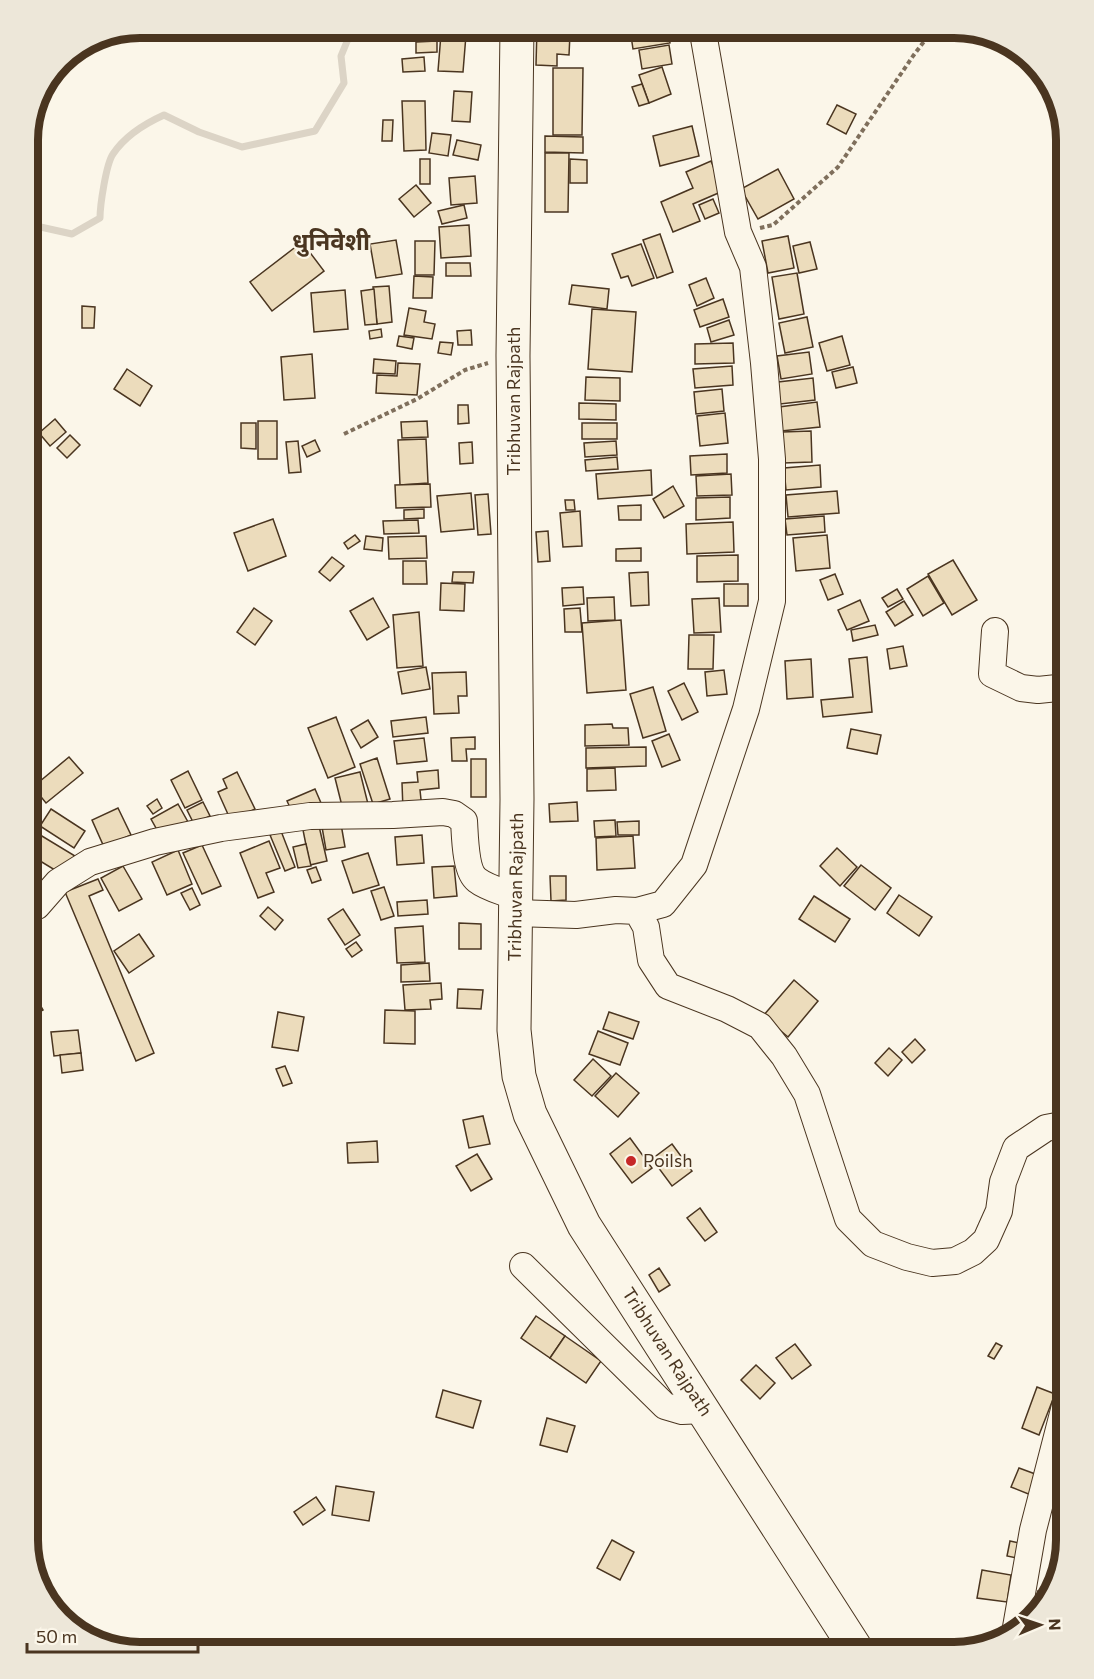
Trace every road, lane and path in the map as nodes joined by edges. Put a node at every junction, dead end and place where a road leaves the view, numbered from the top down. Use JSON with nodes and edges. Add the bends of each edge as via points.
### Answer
{"nodes":[{"id":1,"x":517,"y":38,"type":"edge"},
{"id":2,"x":704,"y":38,"type":"edge"},
{"id":3,"x":927,"y":38,"type":"edge"},
{"id":4,"x":738,"y":232,"type":"junction"},
{"id":5,"x":513,"y":356,"type":"junction"},
{"id":6,"x":344,"y":434,"type":"dead end"},
{"id":7,"x":995,"y":631,"type":"dead end"},
{"id":8,"x":1057,"y":688,"type":"edge"},
{"id":9,"x":38,"y":905,"type":"edge"},
{"id":10,"x":516,"y":905,"type":"junction"},
{"id":11,"x":638,"y":911,"type":"junction"},
{"id":12,"x":1057,"y":1126,"type":"edge"},
{"id":13,"x":523,"y":1266,"type":"dead end"},
{"id":14,"x":704,"y":1410,"type":"junction"},
{"id":15,"x":1057,"y":1437,"type":"edge"},
{"id":16,"x":1022,"y":1595,"type":"edge"},
{"id":17,"x":852,"y":1642,"type":"edge"}],
"edges":[{"from":1,"to":5,"type":"highway","name":"Tribhuvan Rajpath"},
{"from":2,"to":4,"type":"street"},
{"from":3,"to":4,"type":"path","via":[[838,167],[773,225]]},
{"from":4,"to":11,"type":"street","via":[[753,267],[764,363],[772,459],[772,601],[746,709],[694,865],[663,904]]},
{"from":5,"to":6,"type":"path","via":[[465,370],[417,399]]},
{"from":5,"to":10,"type":"highway","name":"Tribhuvan Rajpath"},
{"from":7,"to":8,"type":"street","via":[[992,674],[1021,688]]},
{"from":9,"to":10,"type":"street","via":[[58,882],[90,862],[155,842],[309,816],[443,812],[464,821],[466,852],[477,881]]},
{"from":10,"to":11,"type":"street","via":[[576,915],[616,909]]},
{"from":10,"to":14,"type":"highway","name":"Tribhuvan Rajpath","via":[[514,1030],[519,1076],[530,1114],[584,1225]]},
{"from":11,"to":12,"type":"street","via":[[646,927],[651,960],[668,986],[760,1026],[784,1056],[807,1094],[848,1219],[873,1244],[932,1263],[955,1261],[973,1252],[986,1240],[999,1211],[1003,1182],[1016,1148],[1046,1128]]},
{"from":13,"to":14,"type":"street","via":[[665,1406],[682,1411]]},
{"from":14,"to":17,"type":"highway","name":"Tribhuvan Rajpath"},
{"from":15,"to":16,"type":"street","via":[[1033,1530]]}]}
